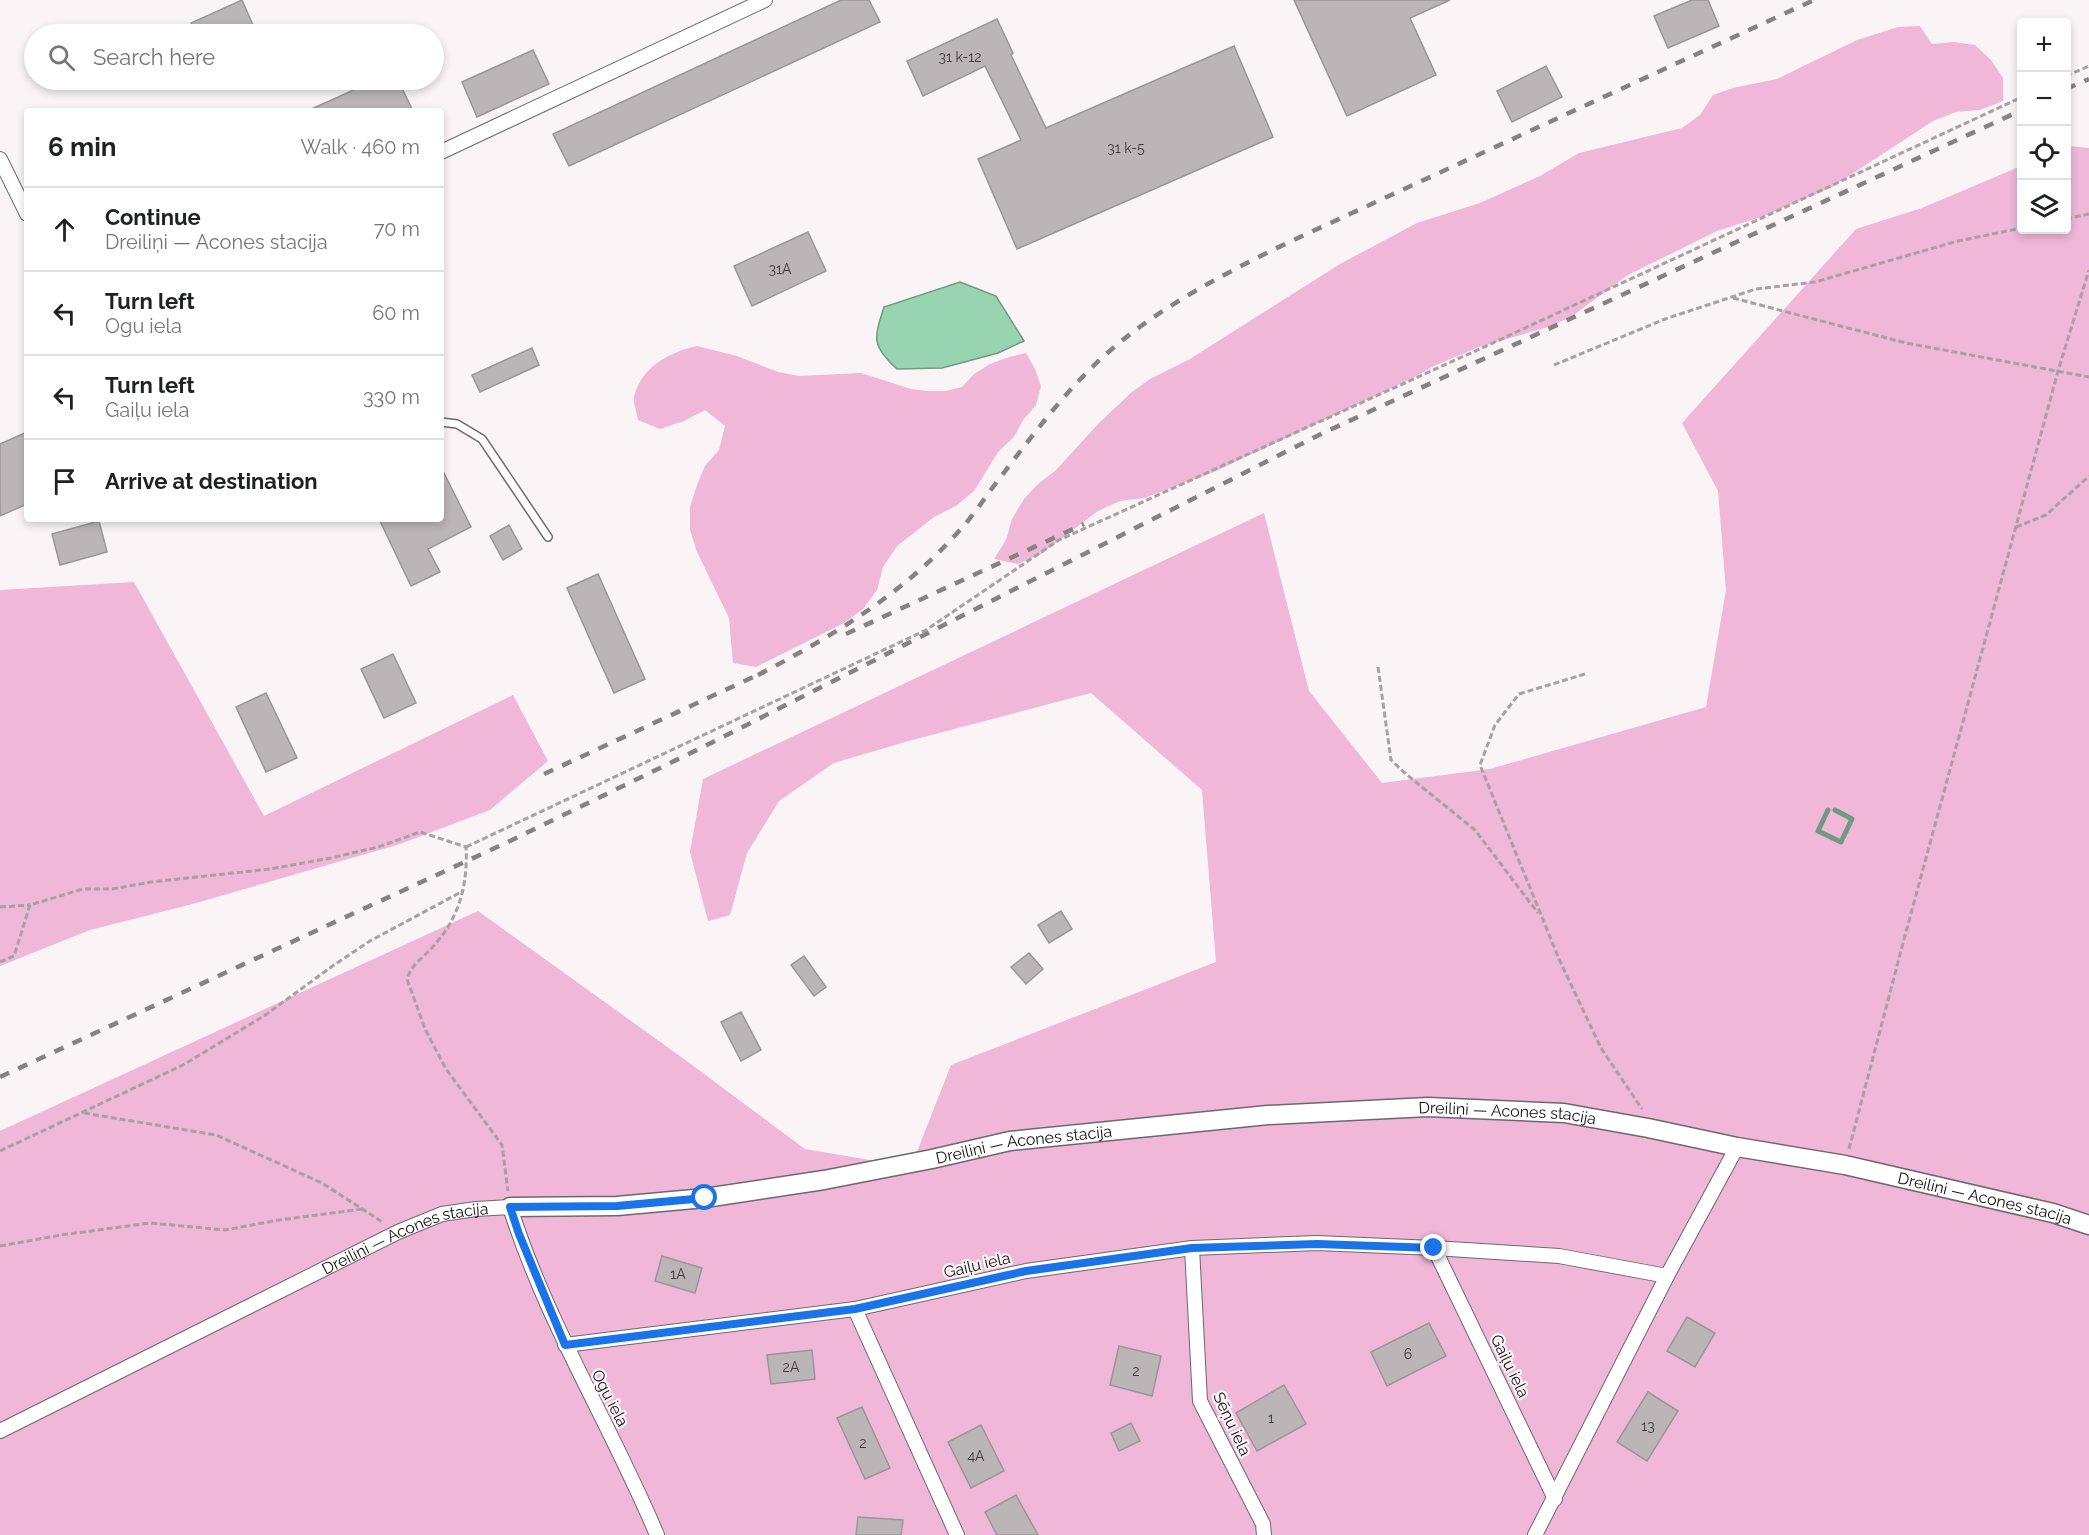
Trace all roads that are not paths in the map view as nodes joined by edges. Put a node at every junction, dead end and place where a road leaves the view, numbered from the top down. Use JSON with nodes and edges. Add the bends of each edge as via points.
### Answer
{"nodes":[{"id":1,"x":765,"y":0,"type":"edge"},
{"id":2,"x":444,"y":151,"type":"edge"},
{"id":3,"x":0,"y":159,"type":"edge"},
{"id":4,"x":24,"y":208,"type":"edge"},
{"id":5,"x":444,"y":422,"type":"edge"},
{"id":6,"x":548,"y":537,"type":"dead end"},
{"id":7,"x":1737,"y":1147,"type":"junction"},
{"id":8,"x":510,"y":1207,"type":"junction"},
{"id":9,"x":2089,"y":1225,"type":"edge"},
{"id":10,"x":1192,"y":1248,"type":"junction"},
{"id":11,"x":1434,"y":1248,"type":"junction"},
{"id":12,"x":1667,"y":1276,"type":"junction"},
{"id":13,"x":855,"y":1309,"type":"junction"},
{"id":14,"x":565,"y":1345,"type":"junction"},
{"id":15,"x":0,"y":1431,"type":"edge"},
{"id":16,"x":1555,"y":1499,"type":"junction"},
{"id":17,"x":657,"y":1535,"type":"edge"},
{"id":18,"x":957,"y":1535,"type":"edge"},
{"id":19,"x":1264,"y":1535,"type":"edge"},
{"id":20,"x":1535,"y":1535,"type":"edge"}],
"edges":[{"from":1,"to":2,"type":"street"},
{"from":3,"to":4,"type":"street"},
{"from":5,"to":6,"type":"lane","via":[[457,424],[482,439]]},
{"from":7,"to":8,"type":"street","name":"Dreiliņi — Acones stacija","via":[[1564,1113],[1428,1107],[1268,1115],[1010,1141],[824,1180],[705,1198],[617,1206]]},
{"from":7,"to":9,"type":"street","name":"Dreiliņi — Acones stacija","via":[[1845,1165],[2053,1213]]},
{"from":7,"to":12,"type":"street"},
{"from":8,"to":14,"type":"street","name":"Ogu iela"},
{"from":8,"to":15,"type":"street","name":"Dreiliņi — Acones stacija","via":[[442,1214],[398,1232]]},
{"from":10,"to":11,"type":"street","name":"Gaiļu iela","via":[[1317,1244]]},
{"from":10,"to":13,"type":"street","name":"Gaiļu iela","via":[[1026,1271]]},
{"from":10,"to":19,"type":"street","name":"Sēņu iela","via":[[1200,1401],[1263,1524]]},
{"from":11,"to":12,"type":"street","name":"Gaiļu iela","via":[[1559,1256]]},
{"from":11,"to":16,"type":"street","name":"Gaiļu iela"},
{"from":12,"to":16,"type":"street"},
{"from":13,"to":14,"type":"street","name":"Gaiļu iela"},
{"from":13,"to":18,"type":"street"},
{"from":14,"to":17,"type":"street","name":"Ogu iela","via":[[633,1478]]},
{"from":16,"to":20,"type":"street"}]}
